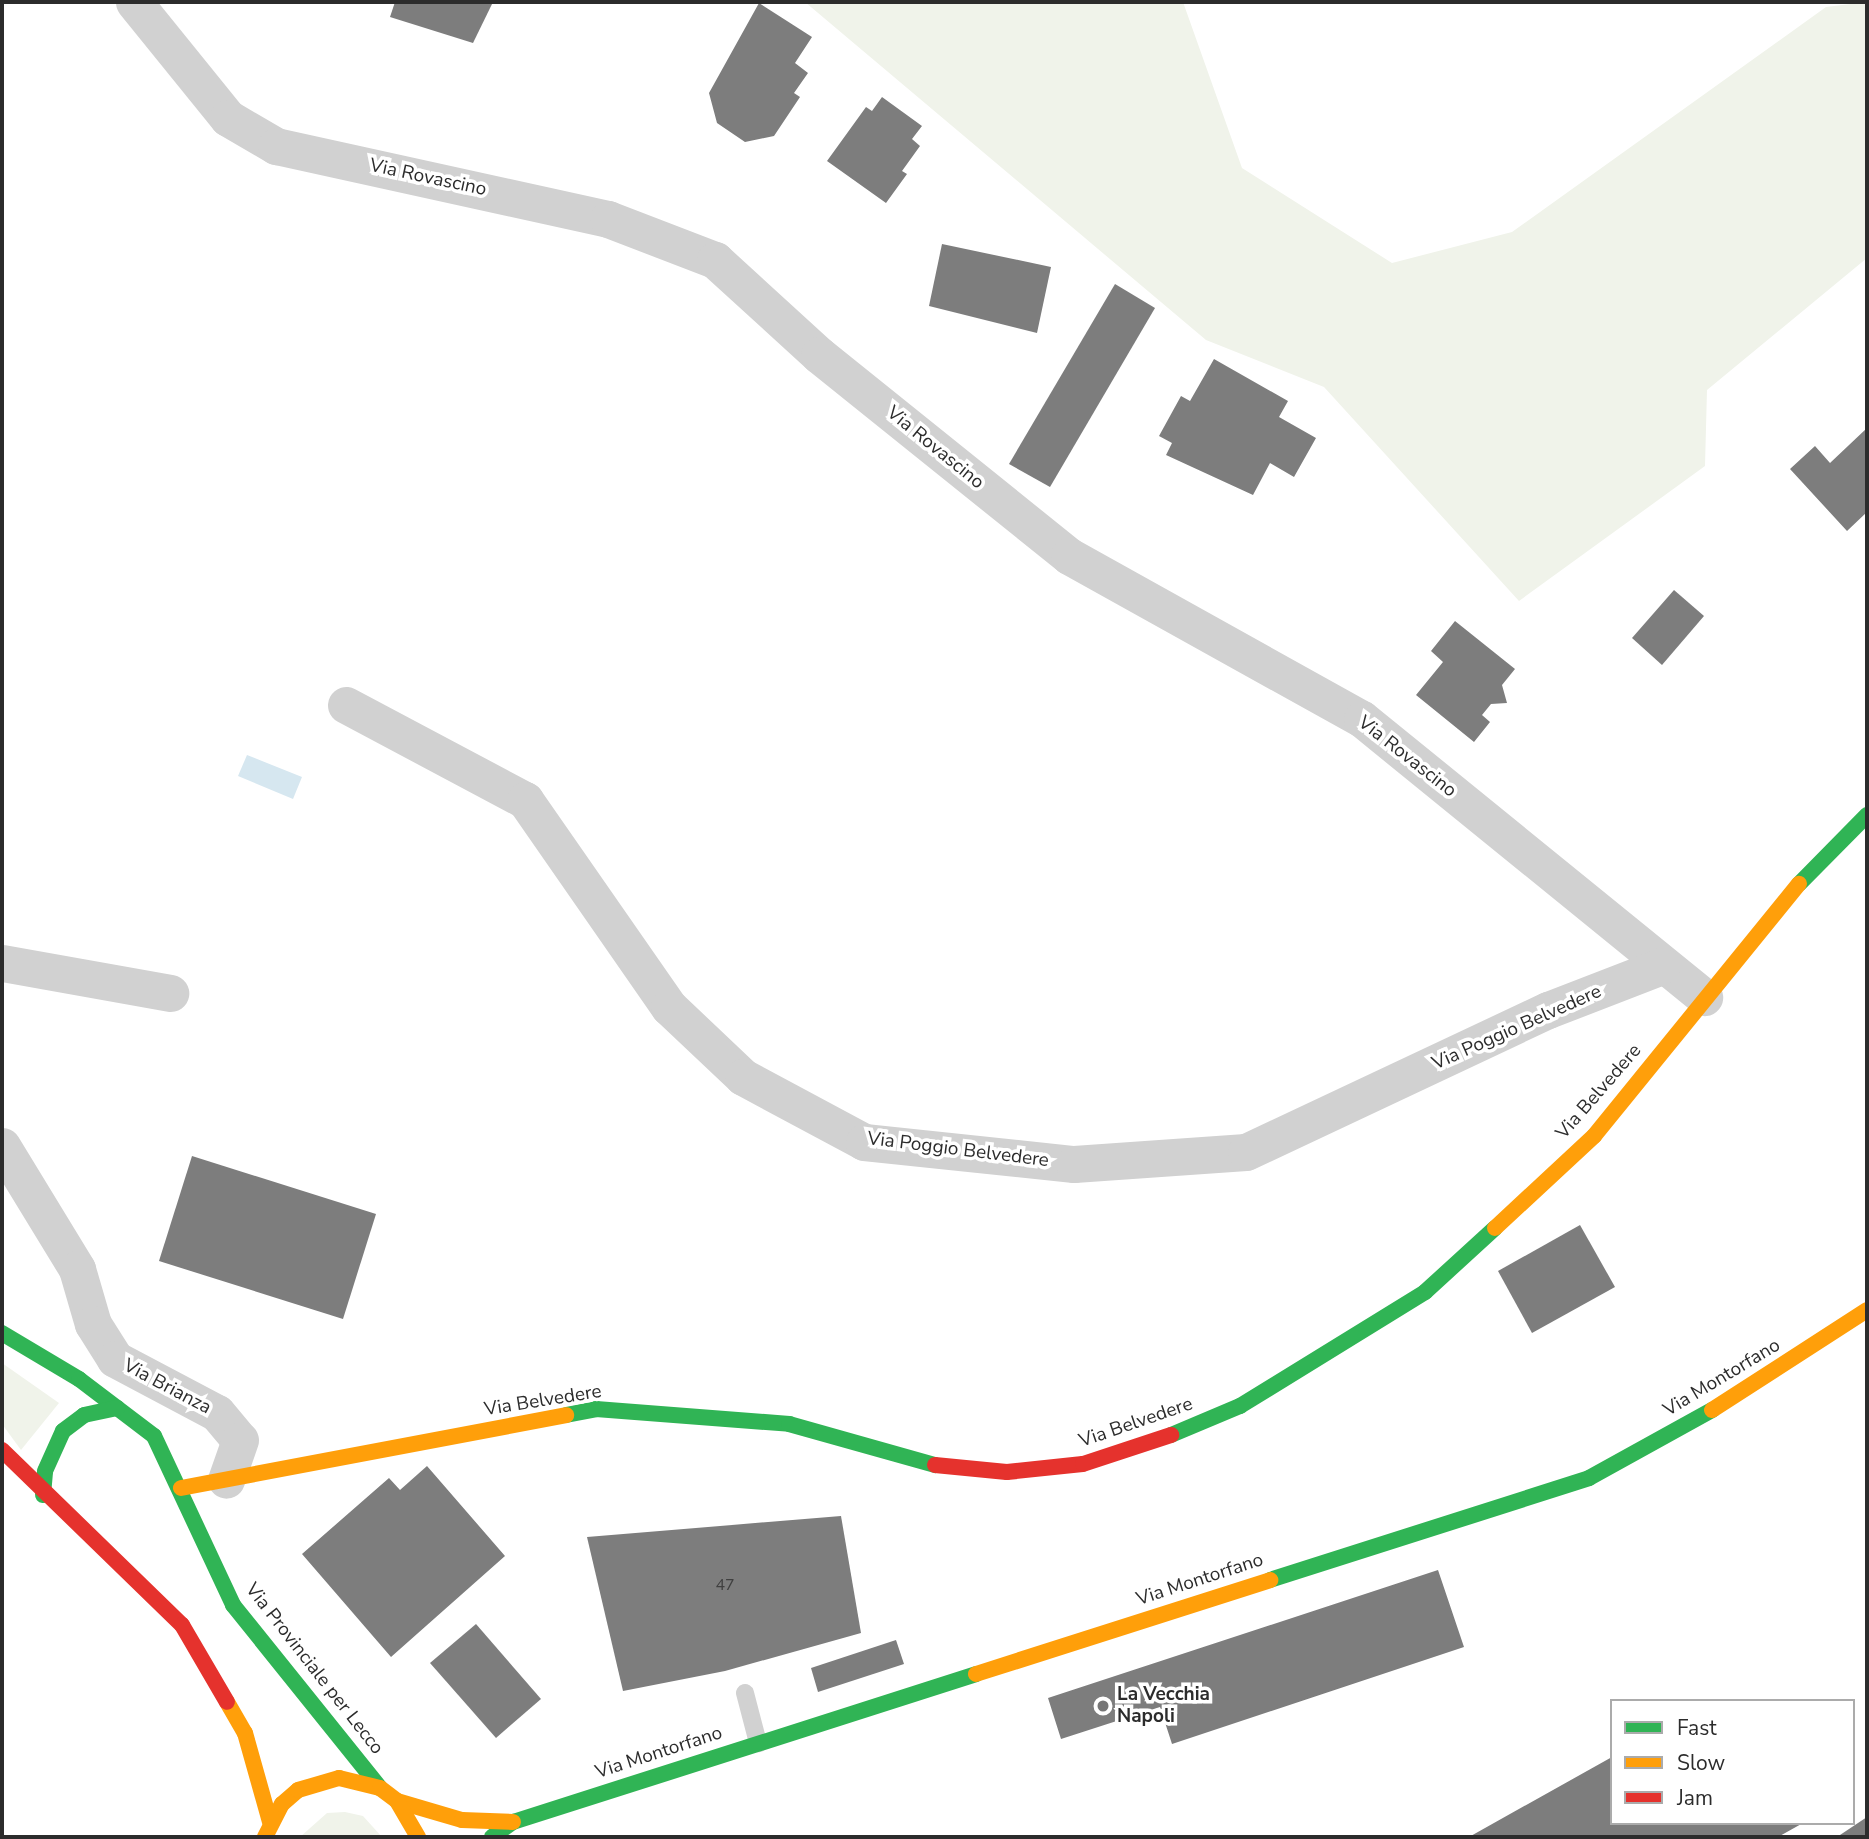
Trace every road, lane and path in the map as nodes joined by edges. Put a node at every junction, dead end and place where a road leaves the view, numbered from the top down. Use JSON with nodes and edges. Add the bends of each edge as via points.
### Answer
{"nodes":[{"id":1,"x":134,"y":2,"type":"edge"},
{"id":2,"x":346,"y":705,"type":"dead end"},
{"id":3,"x":1867,"y":815,"type":"edge"},
{"id":4,"x":2,"y":963,"type":"edge"},
{"id":5,"x":1662,"y":966,"type":"junction"},
{"id":6,"x":170,"y":993,"type":"dead end"},
{"id":7,"x":1704,"y":997,"type":"junction"},
{"id":8,"x":2,"y":1146,"type":"edge"},
{"id":9,"x":1867,"y":1310,"type":"edge"},
{"id":10,"x":2,"y":1333,"type":"edge"},
{"id":11,"x":117,"y":1408,"type":"junction"},
{"id":12,"x":2,"y":1450,"type":"edge"},
{"id":13,"x":226,"y":1480,"type":"junction"},
{"id":14,"x":181,"y":1488,"type":"junction"},
{"id":15,"x":43,"y":1494,"type":"junction"},
{"id":16,"x":745,"y":1693,"type":"dead end"},
{"id":17,"x":758,"y":1743,"type":"junction"},
{"id":18,"x":380,"y":1788,"type":"junction"},
{"id":19,"x":397,"y":1801,"type":"junction"},
{"id":20,"x":513,"y":1822,"type":"junction"},
{"id":21,"x":268,"y":1829,"type":"edge"},
{"id":22,"x":418,"y":1837,"type":"edge"},
{"id":23,"x":492,"y":1837,"type":"edge"}],
"edges":[{"from":1,"to":5,"type":"street","name":"Via Rovascino","via":[[228,118],[275,146],[608,219],[715,260],[820,355],[1069,556],[1363,719]]},
{"from":2,"to":5,"type":"street","name":"Via Poggio Belvedere","via":[[525,800],[669,1007],[743,1077],[864,1142],[1074,1164],[1246,1152],[1548,1010]]},
{"from":3,"to":7,"type":"street","name":"Via Belvedere","via":[[1773,910]]},
{"from":4,"to":6,"type":"street"},
{"from":5,"to":7,"type":"street","name":"Via Rovascino"},
{"from":7,"to":13,"type":"street","name":"Via Belvedere","via":[[1594,1136],[1425,1292],[1240,1406],[1083,1464],[1007,1472],[913,1463],[789,1424],[596,1409]]},
{"from":8,"to":13,"type":"street","name":"Via Brianza","via":[[76,1269],[93,1324],[115,1359],[217,1413],[240,1440]]},
{"from":9,"to":17,"type":"street","name":"Via Montorfano","via":[[1759,1384],[1589,1478]]},
{"from":10,"to":11,"type":"street","name":"Via Provinciale per Lecco"},
{"from":11,"to":14,"type":"street","name":"Via Provinciale per Lecco","via":[[154,1436]]},
{"from":11,"to":15,"type":"street","via":[[84,1415],[63,1431],[45,1471]]},
{"from":12,"to":15,"type":"street"},
{"from":13,"to":14,"type":"street","name":"Via Belvedere"},
{"from":14,"to":18,"type":"street","name":"Via Provinciale per Lecco","via":[[233,1605]]},
{"from":15,"to":21,"type":"street","via":[[182,1625],[245,1733]]},
{"from":16,"to":17,"type":"lane"},
{"from":17,"to":20,"type":"street","name":"Via Montorfano"},
{"from":18,"to":19,"type":"street"},
{"from":18,"to":21,"type":"street","via":[[339,1778],[318,1781],[298,1790]]},
{"from":19,"to":20,"type":"street","name":"Via Montorfano","via":[[463,1820]]},
{"from":19,"to":22,"type":"street"},
{"from":20,"to":23,"type":"street","name":"Via Montorfano"}]}
